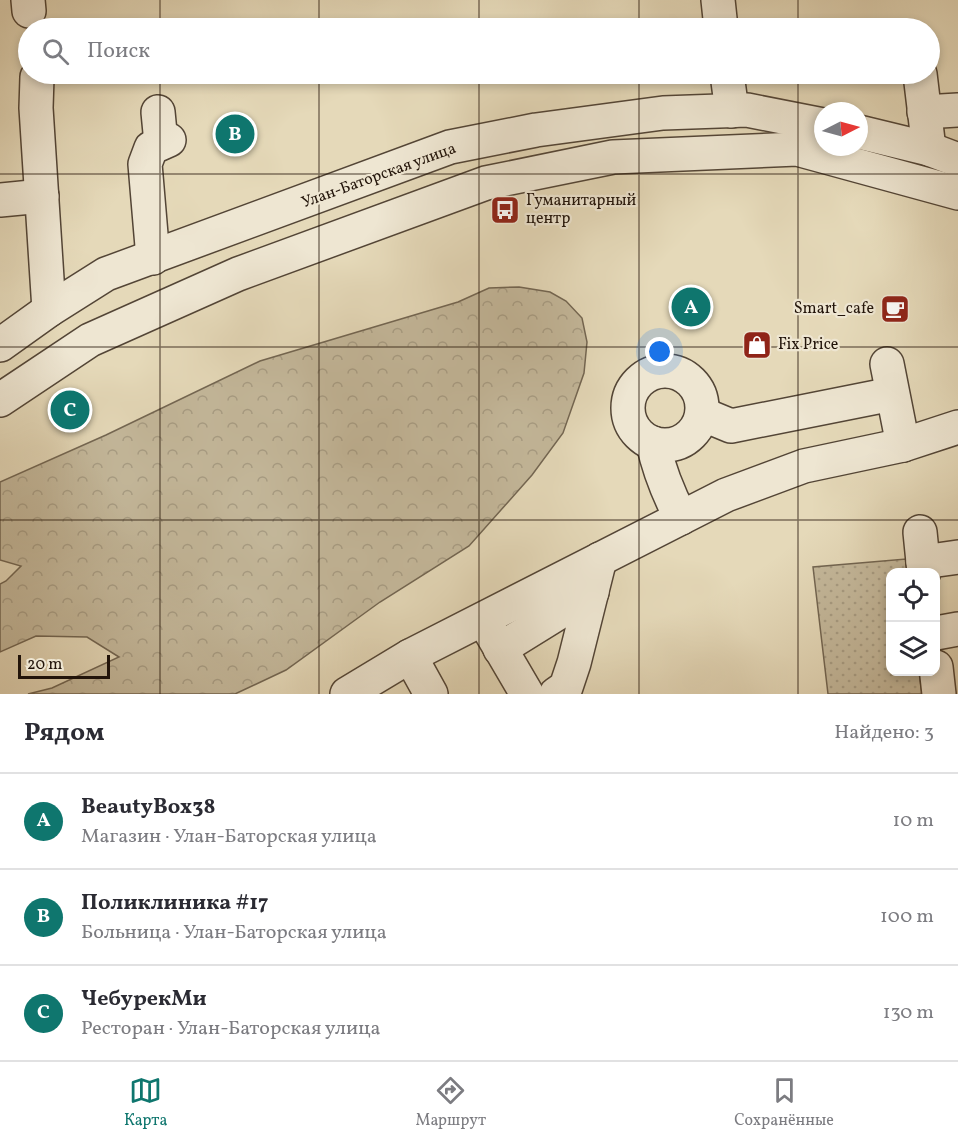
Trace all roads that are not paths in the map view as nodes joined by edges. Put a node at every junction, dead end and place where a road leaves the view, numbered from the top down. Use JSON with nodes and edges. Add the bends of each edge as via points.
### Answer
{"nodes":[{"id":1,"x":718,"y":0,"type":"edge"},
{"id":2,"x":720,"y":18,"type":"edge"},
{"id":3,"x":37,"y":84,"type":"edge"},
{"id":4,"x":728,"y":84,"type":"edge"},
{"id":5,"x":921,"y":84,"type":"edge"},
{"id":6,"x":958,"y":110,"type":"edge"},
{"id":7,"x":732,"y":111,"type":"junction"},
{"id":8,"x":924,"y":112,"type":"junction"},
{"id":9,"x":814,"y":123,"type":"edge"},
{"id":10,"x":162,"y":132,"type":"dead end"},
{"id":11,"x":868,"y":134,"type":"edge"},
{"id":12,"x":943,"y":154,"type":"edge"},
{"id":13,"x":958,"y":193,"type":"edge"},
{"id":14,"x":42,"y":196,"type":"junction"},
{"id":15,"x":0,"y":201,"type":"edge"},
{"id":16,"x":153,"y":258,"type":"junction"},
{"id":17,"x":49,"y":310,"type":"junction"},
{"id":18,"x":0,"y":345,"type":"edge"},
{"id":19,"x":0,"y":399,"type":"edge"},
{"id":20,"x":702,"y":414,"type":"junction"},
{"id":21,"x":958,"y":427,"type":"edge"},
{"id":22,"x":653,"y":444,"type":"junction"},
{"id":23,"x":903,"y":445,"type":"junction"},
{"id":24,"x":681,"y":518,"type":"junction"},
{"id":25,"x":922,"y":556,"type":"edge"},
{"id":26,"x":958,"y":557,"type":"edge"},
{"id":27,"x":600,"y":559,"type":"junction"},
{"id":28,"x":592,"y":592,"type":"junction"},
{"id":29,"x":483,"y":619,"type":"junction"},
{"id":30,"x":958,"y":629,"type":"edge"},
{"id":31,"x":940,"y":632,"type":"edge"},
{"id":32,"x":500,"y":649,"type":"junction"},
{"id":33,"x":410,"y":656,"type":"junction"},
{"id":34,"x":937,"y":676,"type":"edge"},
{"id":35,"x":347,"y":694,"type":"edge"},
{"id":36,"x":431,"y":694,"type":"edge"},
{"id":37,"x":527,"y":694,"type":"edge"},
{"id":38,"x":556,"y":694,"type":"edge"},
{"id":39,"x":939,"y":694,"type":"edge"}],
"edges":[{"from":1,"to":2,"type":"street"},
{"from":3,"to":14,"type":"street"},
{"from":4,"to":7,"type":"street"},
{"from":5,"to":8,"type":"street"},
{"from":6,"to":8,"type":"street"},
{"from":7,"to":9,"type":"street","name":"Улан-Баторская улица","via":[[747,110]]},
{"from":7,"to":16,"type":"street","name":"Улан-Баторская улица","via":[[651,115],[536,130],[450,147]]},
{"from":8,"to":12,"type":"street"},
{"from":10,"to":16,"type":"street","via":[[145,164]]},
{"from":11,"to":12,"type":"street"},
{"from":13,"to":19,"type":"street","via":[[797,149],[613,158],[486,183],[238,274],[90,339]]},
{"from":14,"to":15,"type":"street"},
{"from":14,"to":17,"type":"street"},
{"from":16,"to":17,"type":"street","name":"Улан-Баторская улица","via":[[106,274]]},
{"from":17,"to":18,"type":"street","name":"Улан-Баторская улица"},
{"from":20,"to":22,"type":"street","via":[[689,436],[678,443]]},
{"from":20,"to":22,"type":"street","via":[[697,389],[688,379],[667,371],[645,376],[630,394],[628,417],[633,428]]},
{"from":20,"to":23,"type":"street","via":[[731,426],[890,379]]},
{"from":21,"to":23,"type":"street"},
{"from":22,"to":24,"type":"street","via":[[658,468]]},
{"from":23,"to":24,"type":"street","via":[[804,466],[726,495]]},
{"from":24,"to":27,"type":"street"},
{"from":25,"to":26,"type":"street"},
{"from":27,"to":28,"type":"street"},
{"from":27,"to":29,"type":"street"},
{"from":28,"to":32,"type":"street"},
{"from":28,"to":38,"type":"street","via":[[566,687]]},
{"from":29,"to":32,"type":"street"},
{"from":29,"to":33,"type":"street"},
{"from":30,"to":31,"type":"street"},
{"from":32,"to":37,"type":"street"},
{"from":33,"to":35,"type":"street"},
{"from":33,"to":36,"type":"street"},
{"from":34,"to":39,"type":"street"}]}
